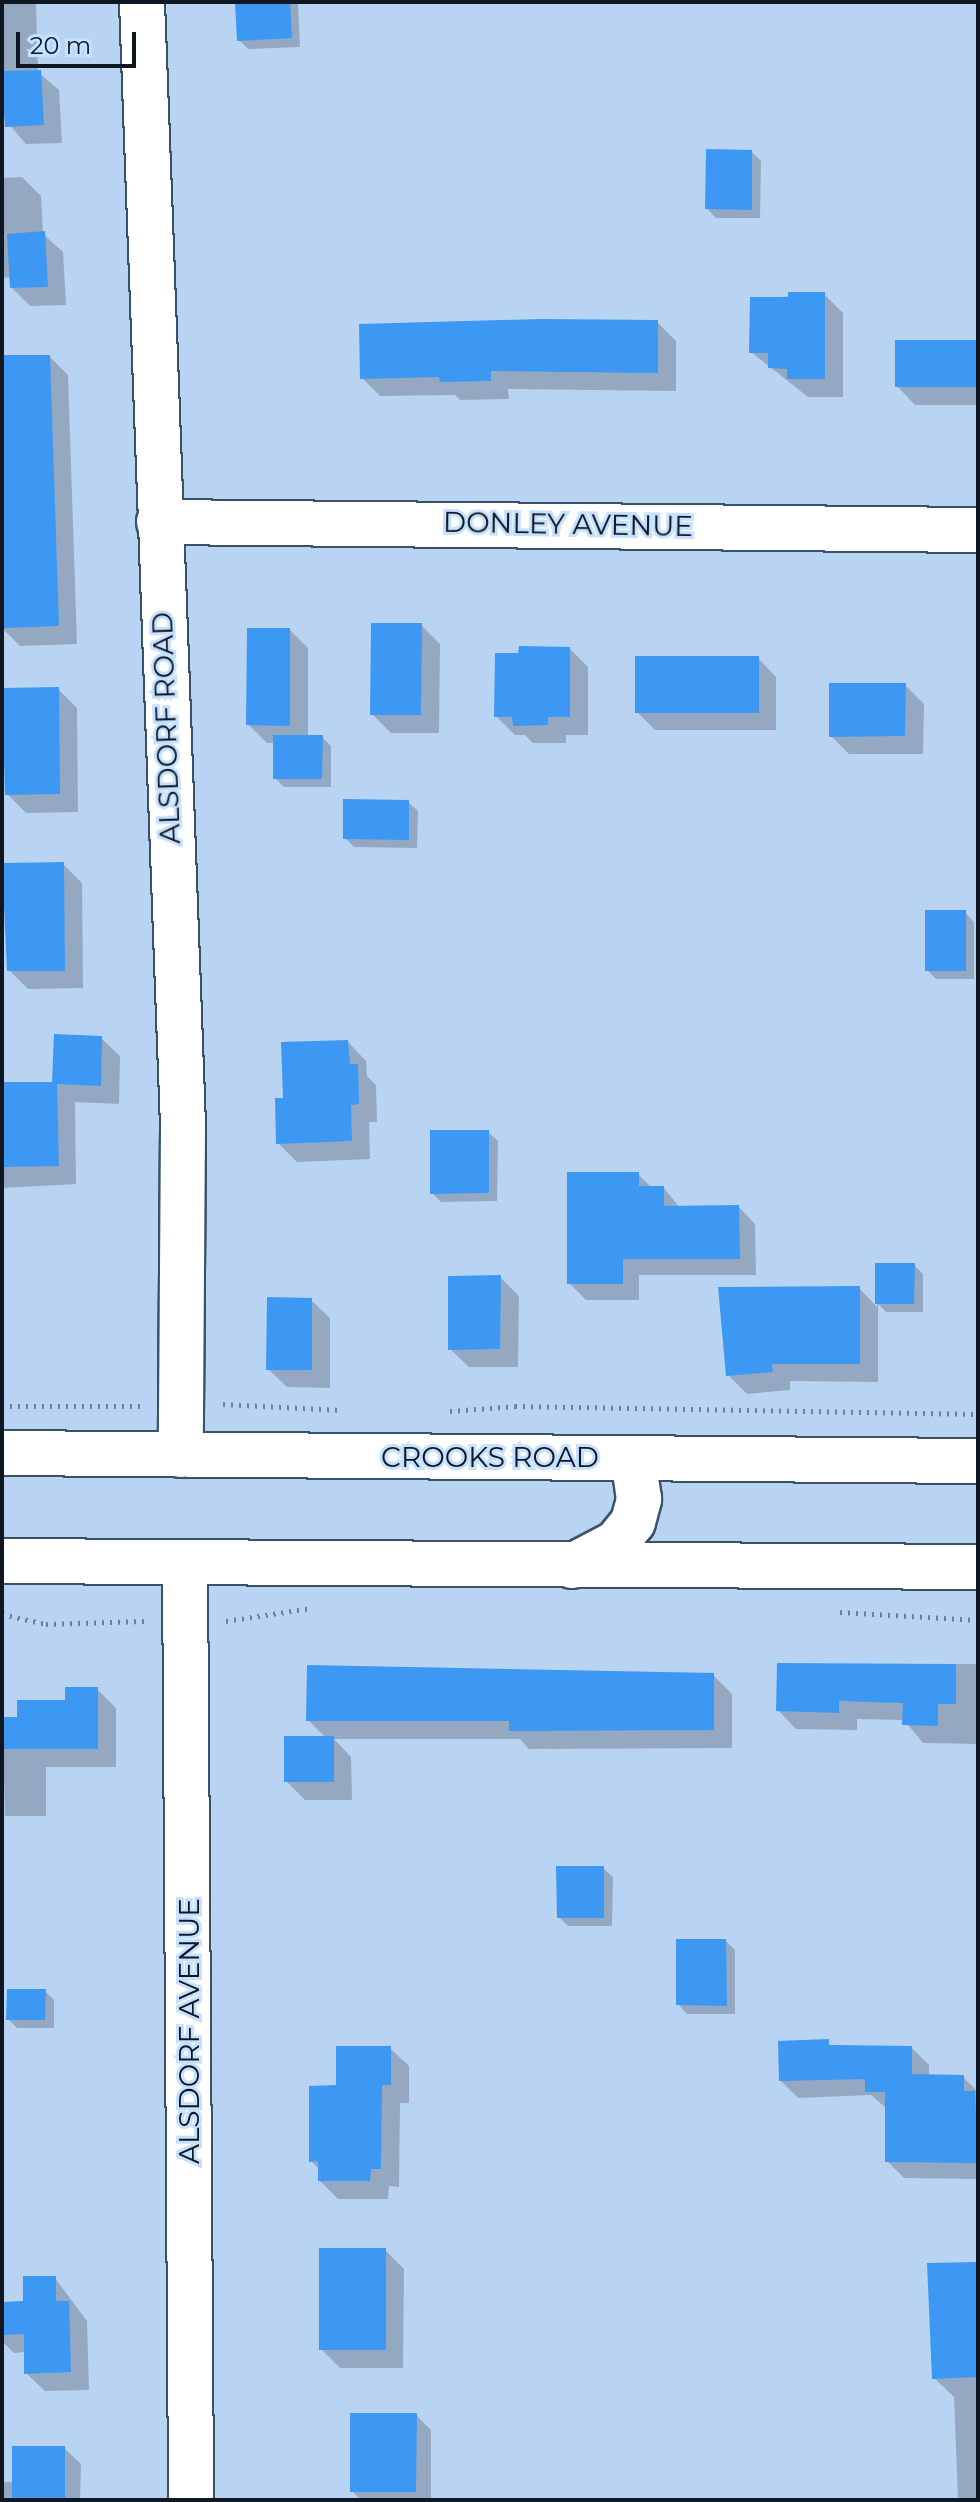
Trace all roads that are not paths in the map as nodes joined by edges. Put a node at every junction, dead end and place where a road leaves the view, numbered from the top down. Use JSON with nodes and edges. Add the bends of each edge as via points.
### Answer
{"nodes":[{"id":1,"x":142,"y":2,"type":"edge"},
{"id":2,"x":159,"y":522,"type":"junction"},
{"id":3,"x":978,"y":530,"type":"edge"},
{"id":4,"x":2,"y":1453,"type":"edge"},
{"id":5,"x":181,"y":1455,"type":"junction"},
{"id":6,"x":633,"y":1458,"type":"junction"},
{"id":7,"x":978,"y":1461,"type":"edge"},
{"id":8,"x":2,"y":1561,"type":"edge"},
{"id":9,"x":185,"y":1563,"type":"junction"},
{"id":10,"x":572,"y":1566,"type":"junction"},
{"id":11,"x":978,"y":1567,"type":"edge"},
{"id":12,"x":191,"y":2500,"type":"edge"}],
"edges":[{"from":1,"to":2,"type":"street","name":"ALSDORF ROAD"},
{"from":2,"to":3,"type":"street","name":"DONLEY AVENUE"},
{"from":2,"to":5,"type":"street","name":"ALSDORF ROAD","via":[[183,1128]]},
{"from":4,"to":5,"type":"street","name":"CROOKS ROAD"},
{"from":5,"to":6,"type":"street","name":"CROOKS ROAD"},
{"from":6,"to":7,"type":"street","name":"CROOKS ROAD"},
{"from":6,"to":10,"type":"street","via":[[639,1499],[633,1522],[616,1543]]},
{"from":8,"to":9,"type":"street"},
{"from":9,"to":10,"type":"street"},
{"from":9,"to":12,"type":"street","name":"ALSDORF AVENUE"},
{"from":10,"to":11,"type":"street"}]}
